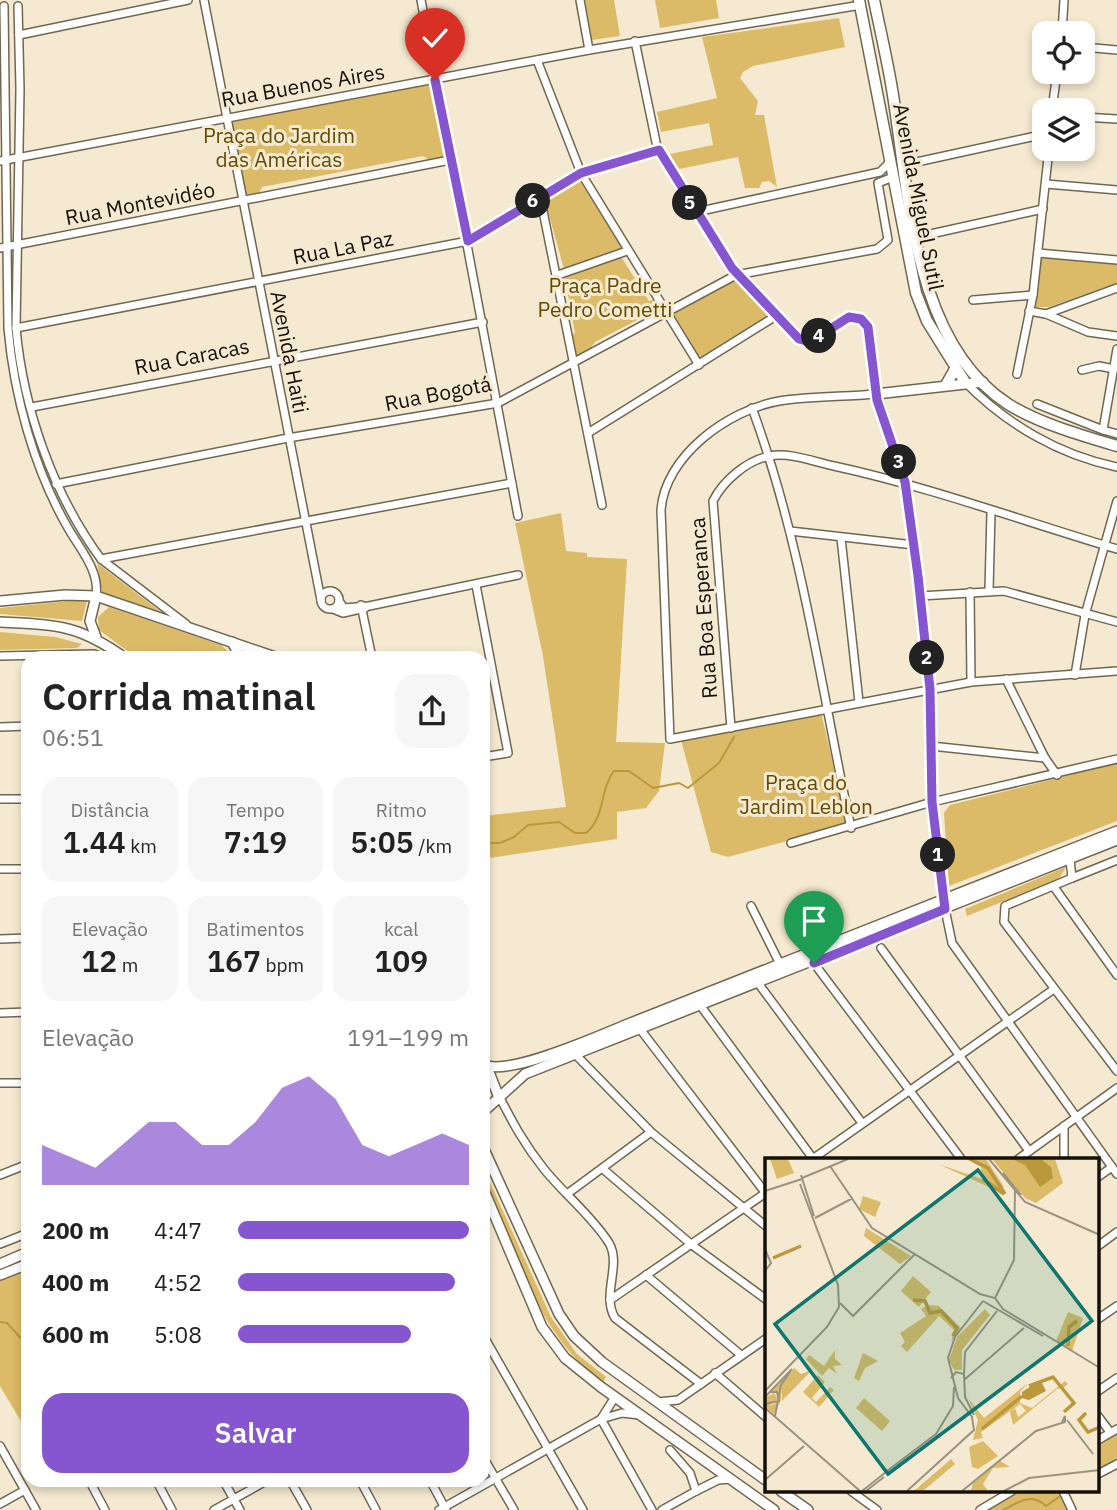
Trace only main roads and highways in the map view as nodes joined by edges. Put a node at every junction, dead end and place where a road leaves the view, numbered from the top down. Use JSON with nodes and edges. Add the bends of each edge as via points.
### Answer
{"nodes":[{"id":1,"x":874,"y":0,"type":"edge"},
{"id":2,"x":860,"y":3,"type":"edge"},
{"id":3,"x":955,"y":369,"type":"junction"},
{"id":4,"x":965,"y":382,"type":"junction"},
{"id":5,"x":983,"y":382,"type":"junction"},
{"id":6,"x":946,"y":385,"type":"junction"},
{"id":7,"x":1117,"y":446,"type":"edge"},
{"id":8,"x":96,"y":596,"type":"junction"},
{"id":9,"x":0,"y":601,"type":"edge"},
{"id":10,"x":0,"y":622,"type":"edge"},
{"id":11,"x":97,"y":638,"type":"junction"},
{"id":12,"x":232,"y":642,"type":"junction"},
{"id":13,"x":115,"y":651,"type":"edge"},
{"id":14,"x":238,"y":651,"type":"edge"},
{"id":15,"x":258,"y":651,"type":"edge"},
{"id":16,"x":1117,"y":831,"type":"edge"},
{"id":17,"x":1117,"y":840,"type":"edge"},
{"id":18,"x":944,"y":904,"type":"junction"},
{"id":19,"x":490,"y":1065,"type":"edge"},
{"id":20,"x":490,"y":1077,"type":"edge"},
{"id":21,"x":498,"y":1096,"type":"junction"},
{"id":22,"x":490,"y":1105,"type":"edge"},
{"id":23,"x":490,"y":1162,"type":"edge"},
{"id":24,"x":490,"y":1204,"type":"edge"},
{"id":25,"x":21,"y":1255,"type":"edge"},
{"id":26,"x":0,"y":1264,"type":"edge"},
{"id":27,"x":21,"y":1267,"type":"edge"},
{"id":28,"x":0,"y":1275,"type":"edge"},
{"id":29,"x":633,"y":1387,"type":"junction"},
{"id":30,"x":615,"y":1397,"type":"junction"},
{"id":31,"x":720,"y":1448,"type":"junction"},
{"id":32,"x":711,"y":1466,"type":"junction"},
{"id":33,"x":765,"y":1480,"type":"edge"},
{"id":34,"x":782,"y":1492,"type":"edge"},
{"id":35,"x":768,"y":1508,"type":"edge"},
{"id":36,"x":808,"y":1510,"type":"edge"}],
"edges":[{"from":1,"to":5,"type":"highway","name":"Avenida Miguel Sutil","via":[[933,306],[964,362]]},
{"from":2,"to":3,"type":"highway","name":"Avenida Miguel Sutil","via":[[916,293]]},
{"from":3,"to":4,"type":"highway","name":"Avenida Miguel Sutil"},
{"from":3,"to":6,"type":"highway"},
{"from":4,"to":5,"type":"main road"},
{"from":4,"to":6,"type":"main road"},
{"from":5,"to":7,"type":"highway","name":"Avenida Miguel Sutil","via":[[1008,404]]},
{"from":6,"to":18,"type":"main road","via":[[876,394],[905,482],[914,545],[930,689],[932,802]]},
{"from":8,"to":9,"type":"main road"},
{"from":8,"to":11,"type":"main road","via":[[90,621]]},
{"from":8,"to":12,"type":"main road"},
{"from":10,"to":11,"type":"main road","via":[[50,625]]},
{"from":11,"to":13,"type":"main road"},
{"from":12,"to":14,"type":"main road"},
{"from":12,"to":15,"type":"main road"},
{"from":16,"to":18,"type":"main road"},
{"from":17,"to":18,"type":"main road"},
{"from":18,"to":19,"type":"main road","via":[[513,1067]]},
{"from":18,"to":21,"type":"main road","via":[[813,962],[525,1074]]},
{"from":20,"to":21,"type":"main road"},
{"from":21,"to":22,"type":"main road"},
{"from":23,"to":29,"type":"main road","via":[[565,1324],[584,1347]]},
{"from":24,"to":30,"type":"main road","via":[[542,1327],[565,1358]]},
{"from":25,"to":26,"type":"main road"},
{"from":27,"to":28,"type":"main road"},
{"from":29,"to":30,"type":"main road","via":[[625,1387]]},
{"from":29,"to":31,"type":"main road"},
{"from":30,"to":32,"type":"main road"},
{"from":31,"to":32,"type":"main road"},
{"from":31,"to":33,"type":"main road"},
{"from":32,"to":35,"type":"main road"},
{"from":34,"to":36,"type":"main road"}]}
